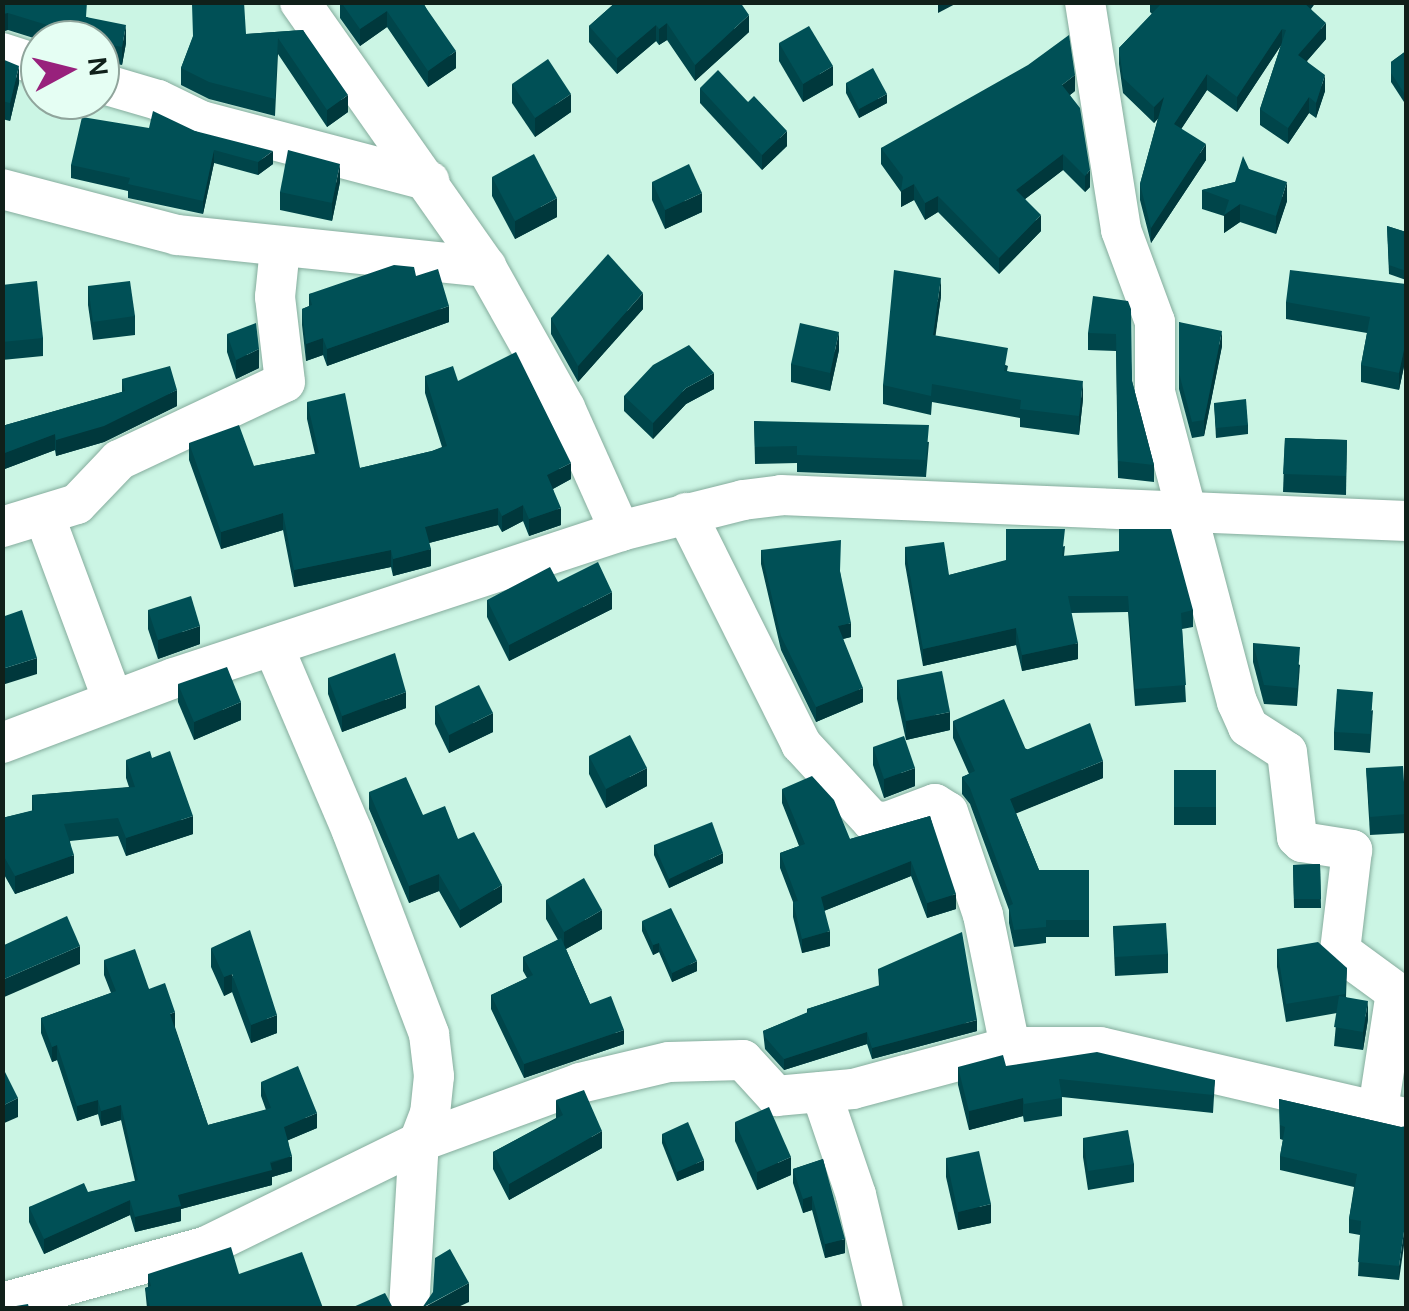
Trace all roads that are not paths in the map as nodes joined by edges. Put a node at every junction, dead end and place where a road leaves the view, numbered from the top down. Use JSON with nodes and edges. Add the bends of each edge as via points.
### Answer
{"nodes":[{"id":1,"x":300,"y":2,"type":"edge"},
{"id":2,"x":1086,"y":2,"type":"edge"},
{"id":3,"x":120,"y":89,"type":"edge"},
{"id":4,"x":429,"y":181,"type":"junction"},
{"id":5,"x":2,"y":189,"type":"edge"},
{"id":6,"x":280,"y":248,"type":"junction"},
{"id":7,"x":486,"y":267,"type":"junction"},
{"id":8,"x":1187,"y":512,"type":"junction"},
{"id":9,"x":686,"y":513,"type":"junction"},
{"id":10,"x":44,"y":515,"type":"junction"},
{"id":11,"x":1406,"y":521,"type":"edge"},
{"id":12,"x":2,"y":527,"type":"edge"},
{"id":13,"x":620,"y":532,"type":"junction"},
{"id":14,"x":274,"y":646,"type":"junction"},
{"id":15,"x":112,"y":701,"type":"junction"},
{"id":16,"x":2,"y":742,"type":"edge"},
{"id":17,"x":1010,"y":1047,"type":"junction"},
{"id":18,"x":820,"y":1092,"type":"junction"},
{"id":19,"x":1392,"y":1114,"type":"edge"},
{"id":20,"x":419,"y":1142,"type":"junction"},
{"id":21,"x":2,"y":1303,"type":"edge"},
{"id":22,"x":409,"y":1308,"type":"edge"},
{"id":23,"x":883,"y":1308,"type":"edge"}],
"edges":[{"from":1,"to":4,"type":"street"},
{"from":2,"to":8,"type":"street","via":[[1121,230],[1154,314],[1153,384]]},
{"from":3,"to":4,"type":"street","via":[[201,122]]},
{"from":4,"to":7,"type":"street"},
{"from":5,"to":6,"type":"street","via":[[158,231]]},
{"from":6,"to":7,"type":"street"},
{"from":6,"to":10,"type":"street","via":[[275,296],[284,382],[119,460],[76,504]]},
{"from":7,"to":13,"type":"street","via":[[564,408]]},
{"from":8,"to":9,"type":"street","via":[[781,495]]},
{"from":8,"to":11,"type":"street"},
{"from":8,"to":19,"type":"street","via":[[1242,716],[1286,752],[1297,837],[1352,850],[1339,948],[1396,992]]},
{"from":9,"to":13,"type":"street"},
{"from":9,"to":17,"type":"street","via":[[801,744],[872,821],[935,804],[948,812],[984,915]]},
{"from":10,"to":12,"type":"street"},
{"from":10,"to":15,"type":"street"},
{"from":13,"to":14,"type":"street"},
{"from":14,"to":15,"type":"street"},
{"from":14,"to":20,"type":"street","via":[[428,1034],[434,1076]]},
{"from":15,"to":16,"type":"street"},
{"from":17,"to":18,"type":"street"},
{"from":17,"to":19,"type":"street","via":[[1100,1047]]},
{"from":18,"to":20,"type":"street","via":[[776,1096],[742,1060],[669,1062],[580,1083]]},
{"from":18,"to":23,"type":"street","via":[[856,1195]]},
{"from":20,"to":21,"type":"street","via":[[207,1246]]},
{"from":20,"to":22,"type":"street"}]}
